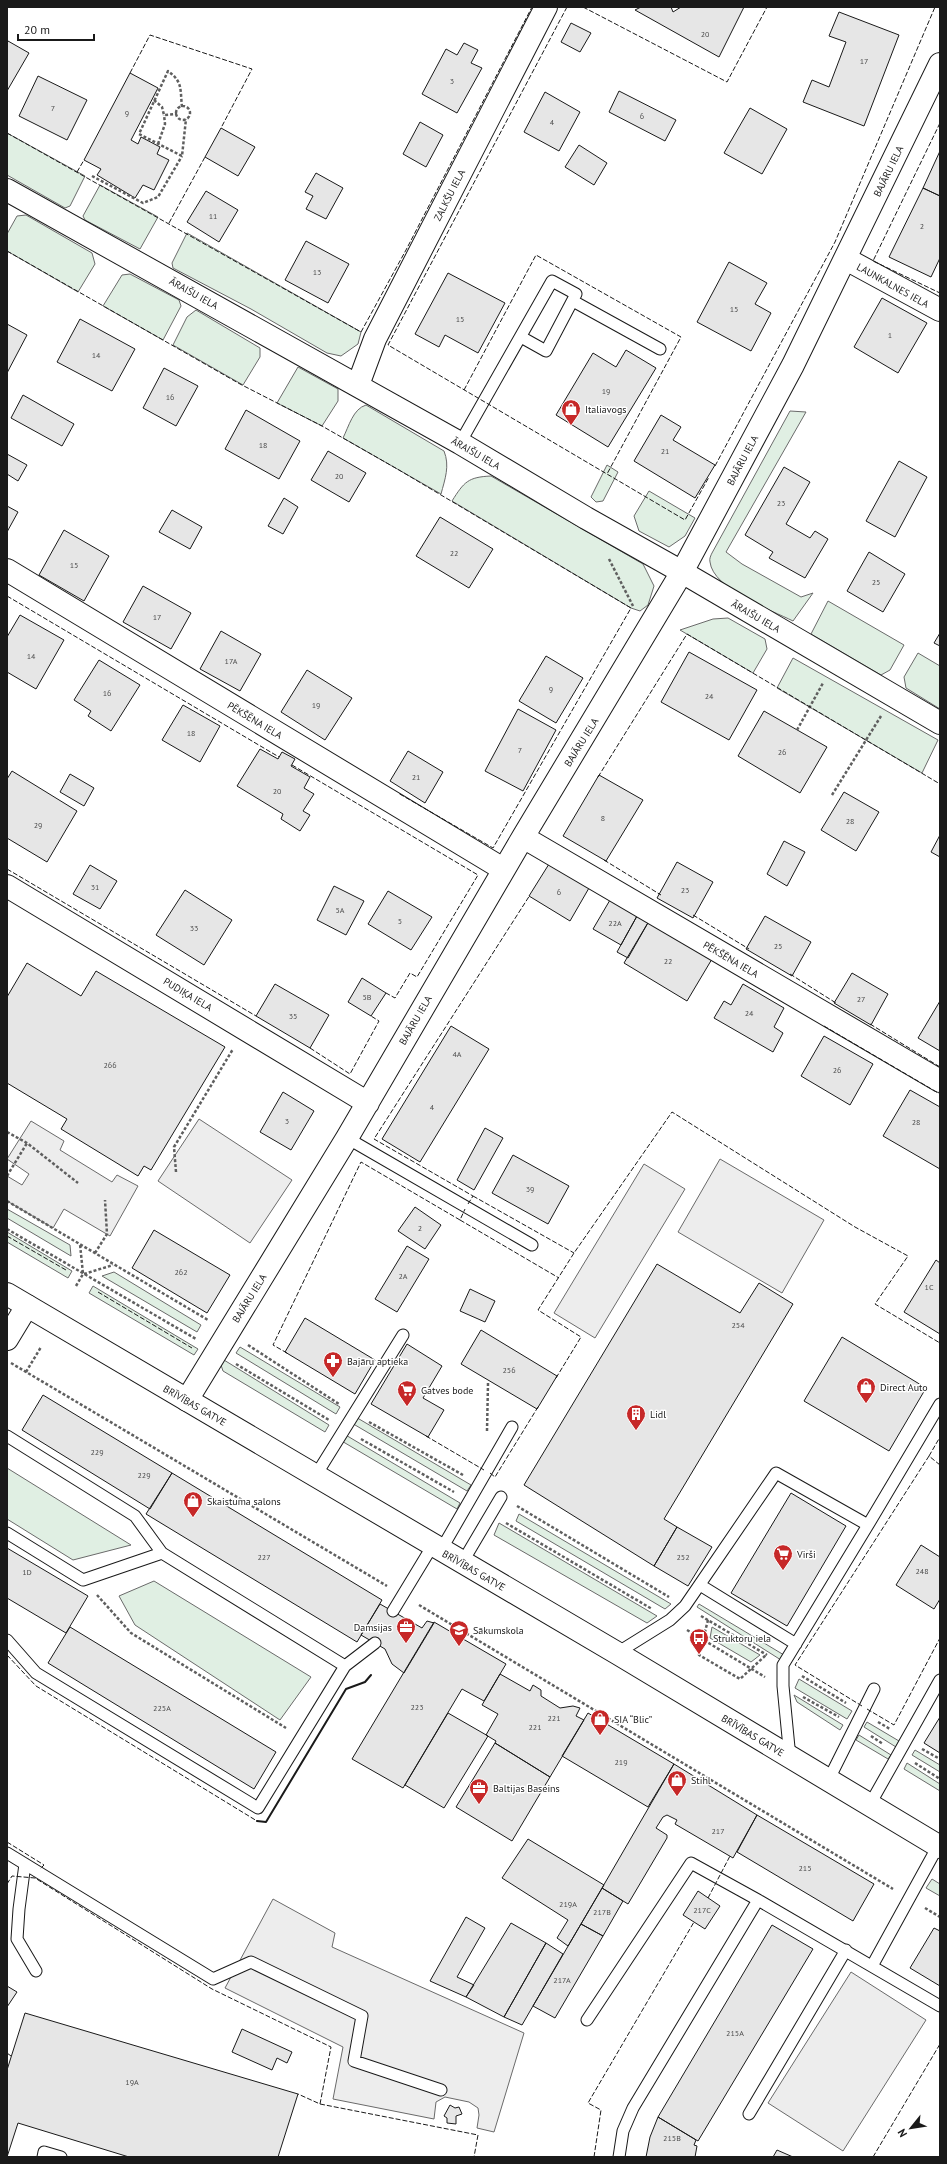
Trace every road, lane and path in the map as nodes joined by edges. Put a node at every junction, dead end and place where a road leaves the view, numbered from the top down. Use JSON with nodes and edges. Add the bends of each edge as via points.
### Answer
{"nodes":[{"id":1,"x":546,"y":7,"type":"edge"},
{"id":2,"x":940,"y":64,"type":"edge"},
{"id":3,"x":154,"y":100,"type":"junction"},
{"id":4,"x":182,"y":107,"type":"junction"},
{"id":5,"x":177,"y":114,"type":"junction"},
{"id":6,"x":164,"y":115,"type":"junction"},
{"id":7,"x":186,"y":119,"type":"junction"},
{"id":8,"x":158,"y":144,"type":"junction"},
{"id":9,"x":182,"y":156,"type":"junction"},
{"id":10,"x":92,"y":176,"type":"dead end"},
{"id":11,"x":7,"y":190,"type":"edge"},
{"id":12,"x":846,"y":259,"type":"junction"},
{"id":13,"x":572,"y":301,"type":"junction"},
{"id":14,"x":940,"y":310,"type":"edge"},
{"id":15,"x":521,"y":337,"type":"junction"},
{"id":16,"x":660,"y":349,"type":"dead end"},
{"id":17,"x":358,"y":385,"type":"junction"},
{"id":18,"x":460,"y":443,"type":"junction"},
{"id":19,"x":608,"y":558,"type":"dead end"},
{"id":20,"x":7,"y":570,"type":"edge"},
{"id":21,"x":682,"y":572,"type":"junction"},
{"id":22,"x":643,"y":639,"type":"junction"},
{"id":23,"x":833,"y":661,"type":"junction"},
{"id":24,"x":892,"y":696,"type":"junction"},
{"id":25,"x":940,"y":723,"type":"edge"},
{"id":26,"x":797,"y":730,"type":"dead end"},
{"id":27,"x":832,"y":795,"type":"dead end"},
{"id":28,"x":522,"y":837,"type":"junction"},
{"id":29,"x":503,"y":869,"type":"junction"},
{"id":30,"x":7,"y":886,"type":"edge"},
{"id":31,"x":245,"y":1028,"type":"junction"},
{"id":32,"x":940,"y":1081,"type":"edge"},
{"id":33,"x":368,"y":1103,"type":"junction"},
{"id":34,"x":7,"y":1132,"type":"edge"},
{"id":35,"x":347,"y":1138,"type":"junction"},
{"id":36,"x":27,"y":1143,"type":"junction"},
{"id":37,"x":176,"y":1172,"type":"dead end"},
{"id":38,"x":7,"y":1176,"type":"edge"},
{"id":39,"x":78,"y":1183,"type":"dead end"},
{"id":40,"x":105,"y":1200,"type":"dead end"},
{"id":41,"x":7,"y":1201,"type":"edge"},
{"id":42,"x":7,"y":1229,"type":"edge"},
{"id":43,"x":80,"y":1244,"type":"junction"},
{"id":44,"x":532,"y":1245,"type":"dead end"},
{"id":45,"x":95,"y":1253,"type":"junction"},
{"id":46,"x":114,"y":1264,"type":"junction"},
{"id":47,"x":83,"y":1274,"type":"junction"},
{"id":48,"x":76,"y":1286,"type":"dead end"},
{"id":49,"x":7,"y":1294,"type":"edge"},
{"id":50,"x":27,"y":1306,"type":"junction"},
{"id":51,"x":227,"y":1332,"type":"junction"},
{"id":52,"x":403,"y":1335,"type":"dead end"},
{"id":53,"x":7,"y":1339,"type":"edge"},
{"id":54,"x":199,"y":1341,"type":"dead end"},
{"id":55,"x":41,"y":1347,"type":"dead end"},
{"id":56,"x":7,"y":1360,"type":"edge"},
{"id":57,"x":235,"y":1363,"type":"dead end"},
{"id":58,"x":26,"y":1372,"type":"junction"},
{"id":59,"x":488,"y":1383,"type":"dead end"},
{"id":60,"x":187,"y":1400,"type":"junction"},
{"id":61,"x":940,"y":1404,"type":"edge"},
{"id":62,"x":512,"y":1427,"type":"dead end"},
{"id":63,"x":344,"y":1429,"type":"junction"},
{"id":64,"x":487,"y":1435,"type":"dead end"},
{"id":65,"x":7,"y":1436,"type":"edge"},
{"id":66,"x":316,"y":1475,"type":"junction"},
{"id":67,"x":501,"y":1497,"type":"joint"},
{"id":68,"x":470,"y":1501,"type":"junction"},
{"id":69,"x":492,"y":1514,"type":"junction"},
{"id":70,"x":868,"y":1525,"type":"junction"},
{"id":71,"x":7,"y":1533,"type":"edge"},
{"id":72,"x":437,"y":1548,"type":"junction"},
{"id":73,"x":162,"y":1553,"type":"junction"},
{"id":74,"x":462,"y":1563,"type":"junction"},
{"id":75,"x":83,"y":1580,"type":"junction"},
{"id":76,"x":700,"y":1585,"type":"junction"},
{"id":77,"x":403,"y":1595,"type":"junction"},
{"id":78,"x":685,"y":1606,"type":"junction"},
{"id":79,"x":393,"y":1611,"type":"dead end"},
{"id":80,"x":670,"y":1620,"type":"junction"},
{"id":81,"x":708,"y":1620,"type":"junction"},
{"id":82,"x":7,"y":1640,"type":"edge"},
{"id":83,"x":704,"y":1640,"type":"junction"},
{"id":84,"x":375,"y":1643,"type":"dead end"},
{"id":85,"x":796,"y":1644,"type":"junction"},
{"id":86,"x":616,"y":1653,"type":"junction"},
{"id":87,"x":766,"y":1655,"type":"junction"},
{"id":88,"x":783,"y":1664,"type":"junction"},
{"id":89,"x":345,"y":1666,"type":"junction"},
{"id":90,"x":751,"y":1669,"type":"junction"},
{"id":91,"x":940,"y":1680,"type":"edge"},
{"id":92,"x":783,"y":1686,"type":"junction"},
{"id":93,"x":874,"y":1689,"type":"dead end"},
{"id":94,"x":862,"y":1712,"type":"junction"},
{"id":95,"x":855,"y":1727,"type":"junction"},
{"id":96,"x":302,"y":1738,"type":"junction"},
{"id":97,"x":906,"y":1739,"type":"junction"},
{"id":98,"x":899,"y":1753,"type":"junction"},
{"id":99,"x":790,"y":1758,"type":"junction"},
{"id":100,"x":940,"y":1759,"type":"edge"},
{"id":101,"x":940,"y":1779,"type":"edge"},
{"id":102,"x":828,"y":1781,"type":"junction"},
{"id":103,"x":869,"y":1806,"type":"junction"},
{"id":104,"x":939,"y":1847,"type":"edge"},
{"id":105,"x":7,"y":1853,"type":"edge"},
{"id":106,"x":25,"y":1864,"type":"junction"},
{"id":107,"x":910,"y":1899,"type":"junction"},
{"id":108,"x":758,"y":1900,"type":"junction"},
{"id":109,"x":940,"y":1917,"type":"edge"},
{"id":110,"x":846,"y":1950,"type":"junction"},
{"id":111,"x":872,"y":1966,"type":"junction"},
{"id":112,"x":36,"y":1971,"type":"dead end"},
{"id":113,"x":940,"y":2006,"type":"edge"},
{"id":114,"x":587,"y":2020,"type":"dead end"},
{"id":115,"x":441,"y":2090,"type":"dead end"},
{"id":116,"x":749,"y":2114,"type":"dead end"},
{"id":117,"x":42,"y":2157,"type":"edge"},
{"id":118,"x":61,"y":2157,"type":"edge"},
{"id":119,"x":618,"y":2157,"type":"edge"}],
"edges":[{"from":1,"to":17,"type":"main road","name":"ZALKŠU IELA","via":[[375,339]]},
{"from":2,"to":12,"type":"main road","name":"BAJĀRU IELA"},
{"from":3,"to":4,"type":"path","via":[[168,71],[180,82]]},
{"from":3,"to":6,"type":"path","via":[[162,107]]},
{"from":3,"to":8,"type":"path","via":[[139,134]]},
{"from":4,"to":5,"type":"path","via":[[177,110]]},
{"from":4,"to":7,"type":"path","via":[[189,109],[189,116]]},
{"from":5,"to":6,"type":"path"},
{"from":5,"to":7,"type":"path","via":[[179,118]]},
{"from":6,"to":8,"type":"path","via":[[165,124]]},
{"from":7,"to":9,"type":"path"},
{"from":8,"to":9,"type":"path"},
{"from":9,"to":10,"type":"path","via":[[158,197],[142,203]]},
{"from":11,"to":17,"type":"main road","name":"ĀRAIŠU IELA"},
{"from":12,"to":14,"type":"main road","name":"LAUNKALNES IELA"},
{"from":12,"to":21,"type":"main road","name":"BAJĀRU IELA","via":[[793,365]]},
{"from":13,"to":15,"type":"lane","via":[[546,352]]},
{"from":13,"to":15,"type":"lane","via":[[576,294],[552,281]]},
{"from":13,"to":16,"type":"lane"},
{"from":15,"to":18,"type":"lane"},
{"from":17,"to":18,"type":"main road","name":"ĀRAIŠU IELA"},
{"from":18,"to":21,"type":"main road","name":"ĀRAIŠU IELA"},
{"from":19,"to":22,"type":"path","via":[[635,609]]},
{"from":20,"to":29,"type":"main road","name":"PĒKŠĒNA IELA"},
{"from":21,"to":22,"type":"main road","name":"BAJĀRU IELA"},
{"from":21,"to":23,"type":"main road","name":"ĀRAIŠU IELA"},
{"from":22,"to":28,"type":"main road","name":"BAJĀRU IELA"},
{"from":23,"to":24,"type":"main road","name":"ĀRAIŠU IELA"},
{"from":23,"to":26,"type":"path"},
{"from":24,"to":25,"type":"main road","name":"ĀRAIŠU IELA"},
{"from":24,"to":27,"type":"path"},
{"from":28,"to":29,"type":"main road","name":"BAJĀRU IELA"},
{"from":28,"to":32,"type":"main road","name":"PĒKŠĒNA IELA"},
{"from":29,"to":33,"type":"main road","name":"BAJĀRU IELA"},
{"from":30,"to":31,"type":"main road","name":"PUDIĶA IELA"},
{"from":31,"to":33,"type":"main road","name":"PUDIĶA IELA"},
{"from":31,"to":37,"type":"path","via":[[174,1148]]},
{"from":33,"to":35,"type":"main road","name":"BAJĀRU IELA"},
{"from":34,"to":36,"type":"path"},
{"from":35,"to":44,"type":"lane"},
{"from":35,"to":51,"type":"main road","name":"BAJĀRU IELA"},
{"from":36,"to":38,"type":"path"},
{"from":36,"to":39,"type":"path"},
{"from":40,"to":45,"type":"path","via":[[107,1234]]},
{"from":41,"to":43,"type":"path"},
{"from":42,"to":47,"type":"path"},
{"from":43,"to":45,"type":"path"},
{"from":43,"to":47,"type":"path"},
{"from":45,"to":46,"type":"path"},
{"from":46,"to":47,"type":"path"},
{"from":46,"to":51,"type":"path"},
{"from":47,"to":48,"type":"path"},
{"from":47,"to":54,"type":"path"},
{"from":49,"to":50,"type":"main road","name":"BRĪVĪBAS GATVE"},
{"from":50,"to":53,"type":"main road"},
{"from":50,"to":60,"type":"main road","name":"BRĪVĪBAS GATVE"},
{"from":51,"to":60,"type":"main road","name":"BAJĀRU IELA"},
{"from":52,"to":63,"type":"lane"},
{"from":55,"to":58,"type":"path"},
{"from":56,"to":58,"type":"path"},
{"from":57,"to":63,"type":"path"},
{"from":58,"to":77,"type":"path"},
{"from":59,"to":64,"type":"path"},
{"from":60,"to":66,"type":"main road","name":"BRĪVĪBAS GATVE"},
{"from":61,"to":70,"type":"lane"},
{"from":62,"to":68,"type":"lane"},
{"from":63,"to":66,"type":"lane"},
{"from":63,"to":68,"type":"path"},
{"from":65,"to":73,"type":"lane","via":[[135,1516]]},
{"from":66,"to":72,"type":"main road","name":"BRĪVĪBAS GATVE"},
{"from":67,"to":69,"type":"lane"},
{"from":67,"to":78,"type":"path"},
{"from":68,"to":72,"type":"lane"},
{"from":69,"to":74,"type":"lane"},
{"from":69,"to":80,"type":"path"},
{"from":70,"to":76,"type":"lane","via":[[776,1473]]},
{"from":70,"to":85,"type":"lane"},
{"from":71,"to":75,"type":"lane"},
{"from":72,"to":74,"type":"main road","name":"BRĪVĪBAS GATVE"},
{"from":72,"to":77,"type":"lane"},
{"from":73,"to":75,"type":"lane"},
{"from":73,"to":89,"type":"lane"},
{"from":74,"to":86,"type":"main road","name":"BRĪVĪBAS GATVE"},
{"from":75,"to":96,"type":"path","via":[[130,1633]]},
{"from":76,"to":78,"type":"lane"},
{"from":76,"to":85,"type":"lane"},
{"from":77,"to":79,"type":"lane"},
{"from":77,"to":107,"type":"path"},
{"from":78,"to":80,"type":"lane"},
{"from":78,"to":81,"type":"path"},
{"from":80,"to":83,"type":"path"},
{"from":80,"to":86,"type":"lane"},
{"from":81,"to":83,"type":"path"},
{"from":81,"to":87,"type":"path"},
{"from":82,"to":96,"type":"lane","via":[[36,1673],[258,1808]]},
{"from":83,"to":90,"type":"path"},
{"from":83,"to":90,"type":"path","via":[[699,1655],[740,1679]]},
{"from":84,"to":89,"type":"lane"},
{"from":85,"to":88,"type":"lane"},
{"from":86,"to":99,"type":"main road","name":"BRĪVĪBAS GATVE"},
{"from":87,"to":88,"type":"path"},
{"from":87,"to":90,"type":"path"},
{"from":88,"to":92,"type":"lane"},
{"from":88,"to":94,"type":"path"},
{"from":89,"to":96,"type":"lane"},
{"from":90,"to":92,"type":"path"},
{"from":91,"to":97,"type":"lane"},
{"from":92,"to":95,"type":"path"},
{"from":92,"to":99,"type":"lane"},
{"from":93,"to":94,"type":"lane"},
{"from":94,"to":95,"type":"lane"},
{"from":94,"to":97,"type":"path"},
{"from":95,"to":98,"type":"path"},
{"from":95,"to":102,"type":"lane"},
{"from":97,"to":98,"type":"lane"},
{"from":97,"to":100,"type":"path"},
{"from":98,"to":101,"type":"path"},
{"from":98,"to":103,"type":"lane"},
{"from":99,"to":102,"type":"main road","name":"BRĪVĪBAS GATVE"},
{"from":102,"to":103,"type":"main road","name":"BRĪVĪBAS GATVE"},
{"from":103,"to":104,"type":"main road","name":"BRĪVĪBAS GATVE"},
{"from":104,"to":107,"type":"lane"},
{"from":105,"to":106,"type":"lane"},
{"from":106,"to":112,"type":"lane","via":[[17,1939]]},
{"from":106,"to":115,"type":"lane","via":[[213,1979],[251,1962],[362,2016],[354,2061]]},
{"from":107,"to":109,"type":"path"},
{"from":107,"to":111,"type":"lane"},
{"from":108,"to":110,"type":"lane"},
{"from":108,"to":114,"type":"lane","via":[[691,1863]]},
{"from":108,"to":119,"type":"lane","via":[[633,2108],[623,2131]]},
{"from":110,"to":111,"type":"lane"},
{"from":110,"to":116,"type":"lane"},
{"from":111,"to":113,"type":"lane"},
{"from":117,"to":118,"type":"lane","via":[[44,2152]]}]}
